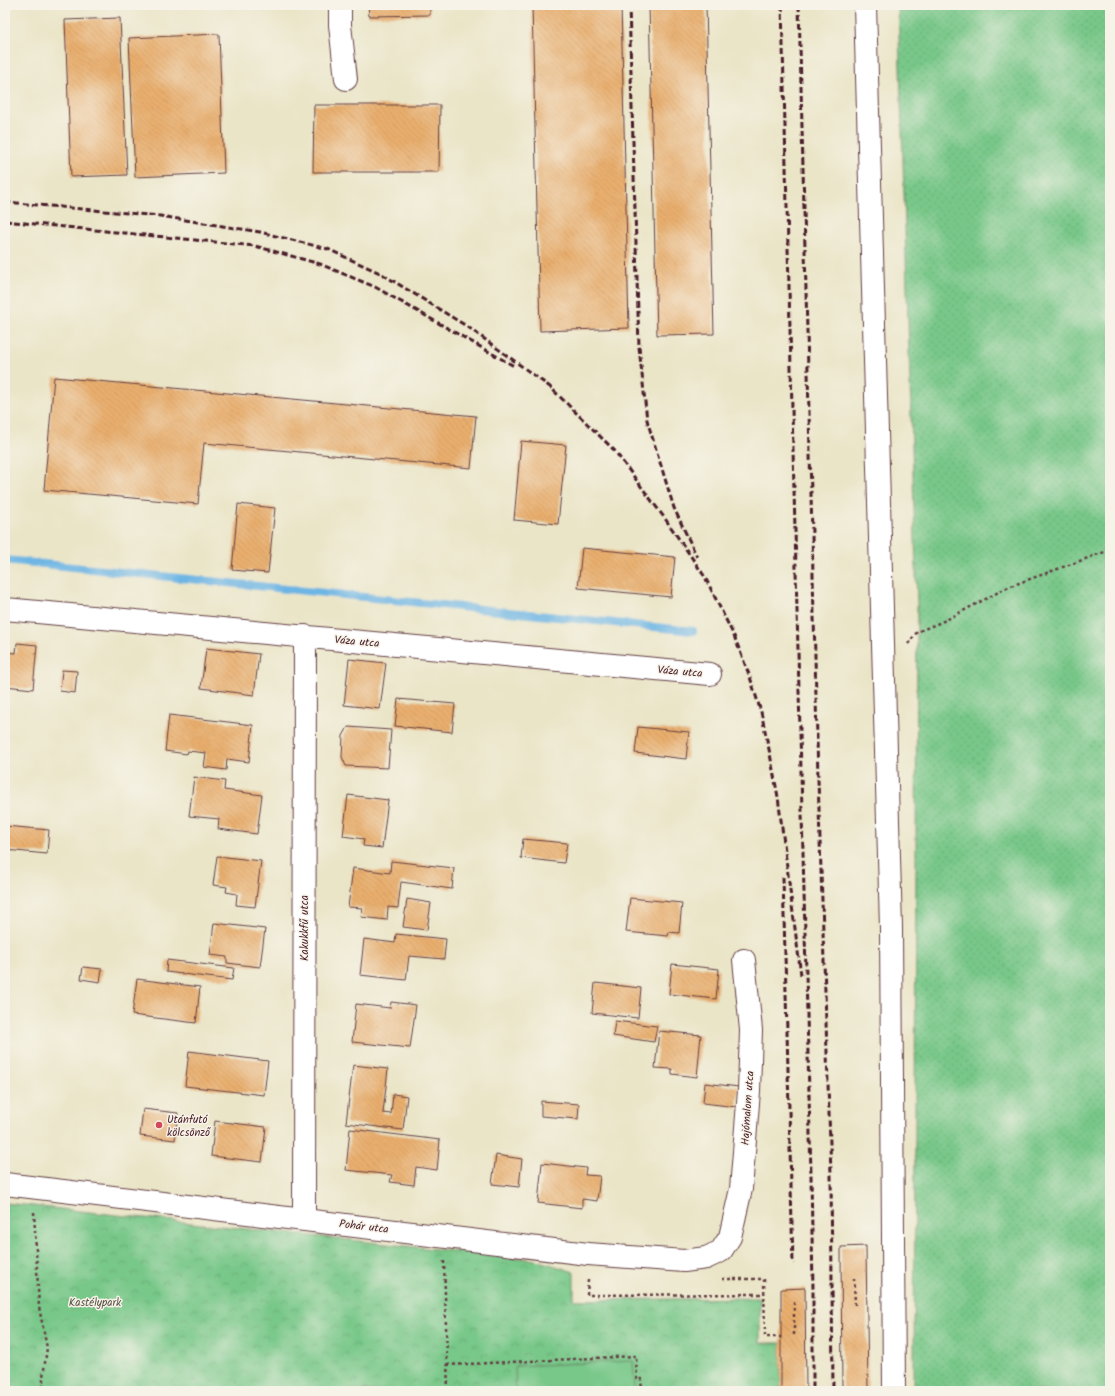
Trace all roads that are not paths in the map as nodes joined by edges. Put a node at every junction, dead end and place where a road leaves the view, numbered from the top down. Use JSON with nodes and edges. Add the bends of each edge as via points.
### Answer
{"nodes":[{"id":1,"x":340,"y":5,"type":"edge"},
{"id":2,"x":865,"y":5,"type":"edge"},
{"id":3,"x":346,"y":79,"type":"dead end"},
{"id":4,"x":5,"y":609,"type":"edge"},
{"id":5,"x":305,"y":636,"type":"junction"},
{"id":6,"x":710,"y":674,"type":"dead end"},
{"id":7,"x":744,"y":960,"type":"dead end"},
{"id":8,"x":5,"y":1184,"type":"edge"},
{"id":9,"x":304,"y":1219,"type":"junction"},
{"id":10,"x":721,"y":1251,"type":"joint"},
{"id":11,"x":894,"y":1391,"type":"edge"}],
"edges":[{"from":1,"to":3,"type":"street"},
{"from":2,"to":11,"type":"street","via":[[891,928]]},
{"from":4,"to":5,"type":"street","name":"Váza utca"},
{"from":5,"to":6,"type":"street","name":"Váza utca"},
{"from":5,"to":9,"type":"street","name":"Kakukkfű utca"},
{"from":7,"to":10,"type":"street","name":"Hajómalom utca","via":[[751,1030],[749,1091],[741,1189],[730,1237]]},
{"from":8,"to":9,"type":"street","name":"Pohár utca"},
{"from":9,"to":10,"type":"street","name":"Pohár utca","via":[[588,1254],[684,1262],[706,1258]]}]}
